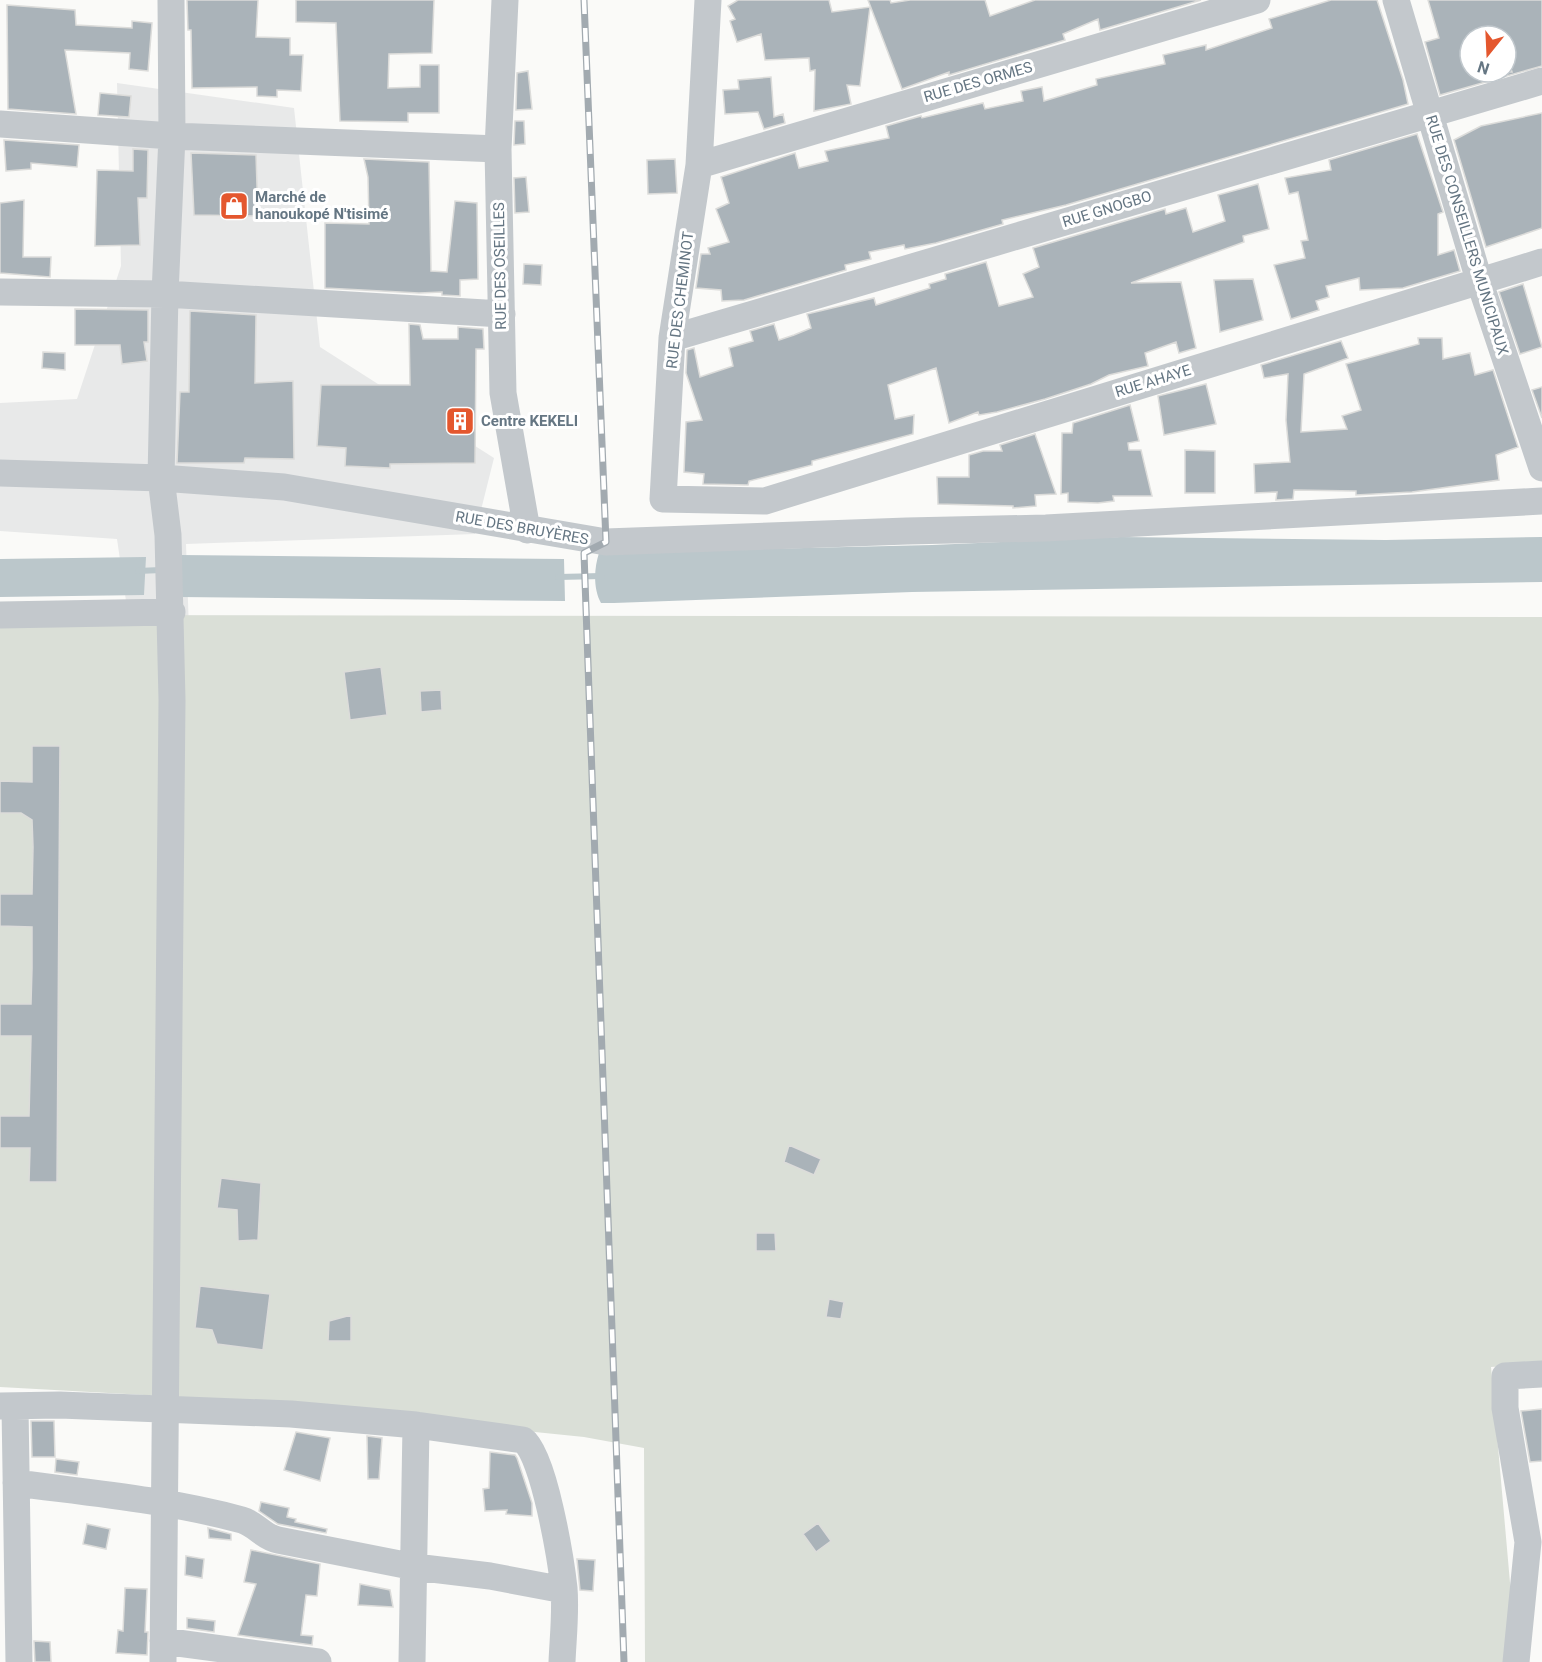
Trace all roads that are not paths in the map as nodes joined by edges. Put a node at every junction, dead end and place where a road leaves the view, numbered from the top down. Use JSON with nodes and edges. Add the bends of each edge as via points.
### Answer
{"nodes":[{"id":1,"x":171,"y":0,"type":"edge"},
{"id":2,"x":505,"y":0,"type":"edge"},
{"id":3,"x":708,"y":0,"type":"edge"},
{"id":4,"x":1257,"y":0,"type":"edge"},
{"id":5,"x":1396,"y":0,"type":"edge"},
{"id":6,"x":1542,"y":81,"type":"edge"},
{"id":7,"x":1429,"y":113,"type":"junction"},
{"id":8,"x":0,"y":124,"type":"edge"},
{"id":9,"x":172,"y":135,"type":"junction"},
{"id":10,"x":498,"y":149,"type":"junction"},
{"id":11,"x":699,"y":165,"type":"junction"},
{"id":12,"x":1542,"y":262,"type":"edge"},
{"id":13,"x":1479,"y":280,"type":"junction"},
{"id":14,"x":0,"y":291,"type":"edge"},
{"id":15,"x":165,"y":294,"type":"junction"},
{"id":16,"x":502,"y":314,"type":"junction"},
{"id":17,"x":672,"y":338,"type":"junction"},
{"id":18,"x":1537,"y":434,"type":"edge"},
{"id":19,"x":1542,"y":468,"type":"edge"},
{"id":20,"x":0,"y":472,"type":"edge"},
{"id":21,"x":161,"y":478,"type":"junction"},
{"id":22,"x":765,"y":501,"type":"joint"},
{"id":23,"x":1542,"y":501,"type":"edge"},
{"id":24,"x":527,"y":530,"type":"junction"},
{"id":25,"x":171,"y":607,"type":"junction"},
{"id":26,"x":0,"y":615,"type":"edge"},
{"id":27,"x":1542,"y":1374,"type":"edge"},
{"id":28,"x":7,"y":1407,"type":"edge"},
{"id":29,"x":167,"y":1408,"type":"junction"},
{"id":30,"x":416,"y":1425,"type":"junction"},
{"id":31,"x":16,"y":1483,"type":"junction"},
{"id":32,"x":166,"y":1503,"type":"junction"},
{"id":33,"x":8,"y":1529,"type":"edge"},
{"id":34,"x":1535,"y":1541,"type":"edge"},
{"id":35,"x":416,"y":1567,"type":"junction"},
{"id":36,"x":564,"y":1590,"type":"junction"},
{"id":37,"x":163,"y":1652,"type":"edge"},
{"id":38,"x":19,"y":1662,"type":"edge"},
{"id":39,"x":318,"y":1662,"type":"edge"},
{"id":40,"x":412,"y":1662,"type":"edge"},
{"id":41,"x":562,"y":1662,"type":"edge"},
{"id":42,"x":1516,"y":1662,"type":"edge"}],
"edges":[{"from":1,"to":9,"type":"street"},
{"from":2,"to":10,"type":"street","name":"RUE DES OSEILLES"},
{"from":3,"to":11,"type":"street","name":"RUE DES CHEMINOT"},
{"from":4,"to":11,"type":"street","name":"RUE DES ORMES"},
{"from":5,"to":7,"type":"street","name":"RUE DES CONSEILLERS MUNICIPAUX"},
{"from":6,"to":7,"type":"street","name":"RUE GNOGBO"},
{"from":7,"to":13,"type":"street","name":"RUE DES CONSEILLERS MUNICIPAUX"},
{"from":7,"to":17,"type":"street","name":"RUE GNOGBO"},
{"from":8,"to":9,"type":"street"},
{"from":9,"to":10,"type":"street"},
{"from":9,"to":15,"type":"street"},
{"from":10,"to":16,"type":"street","name":"RUE DES OSEILLES"},
{"from":11,"to":17,"type":"street","name":"RUE DES CHEMINOT"},
{"from":12,"to":13,"type":"street","name":"RUE AHAYE"},
{"from":13,"to":18,"type":"street","name":"RUE DES CONSEILLERS MUNICIPAUX"},
{"from":13,"to":22,"type":"street","name":"RUE AHAYE"},
{"from":14,"to":15,"type":"street"},
{"from":15,"to":16,"type":"street"},
{"from":15,"to":21,"type":"street"},
{"from":16,"to":24,"type":"street","name":"RUE DES OSEILLES","via":[[503,393]]},
{"from":17,"to":22,"type":"street","name":"RUE DES CHEMINOT","via":[[663,499]]},
{"from":18,"to":19,"type":"street","name":"RUE DES CONSEILLERS MUNICIPAUX"},
{"from":20,"to":21,"type":"street","name":"RUE DES BRUYÈRES"},
{"from":21,"to":24,"type":"street","name":"RUE DES BRUYÈRES","via":[[284,487]]},
{"from":21,"to":25,"type":"street"},
{"from":23,"to":24,"type":"street","name":"RUE DES BRUYÈRES","via":[[1046,528],[606,542]]},
{"from":25,"to":26,"type":"street"},
{"from":25,"to":29,"type":"street"},
{"from":27,"to":34,"type":"street","via":[[1505,1376],[1505,1408]]},
{"from":28,"to":29,"type":"street"},
{"from":28,"to":31,"type":"street"},
{"from":29,"to":30,"type":"street"},
{"from":29,"to":32,"type":"street"},
{"from":30,"to":35,"type":"street"},
{"from":30,"to":36,"type":"street","via":[[526,1442],[545,1486]]},
{"from":31,"to":32,"type":"street"},
{"from":31,"to":33,"type":"street"},
{"from":32,"to":35,"type":"street","via":[[250,1522],[271,1539]]},
{"from":32,"to":37,"type":"street"},
{"from":33,"to":38,"type":"street"},
{"from":34,"to":42,"type":"street"},
{"from":35,"to":36,"type":"street"},
{"from":35,"to":40,"type":"street"},
{"from":36,"to":41,"type":"street"},
{"from":37,"to":39,"type":"street"}]}
